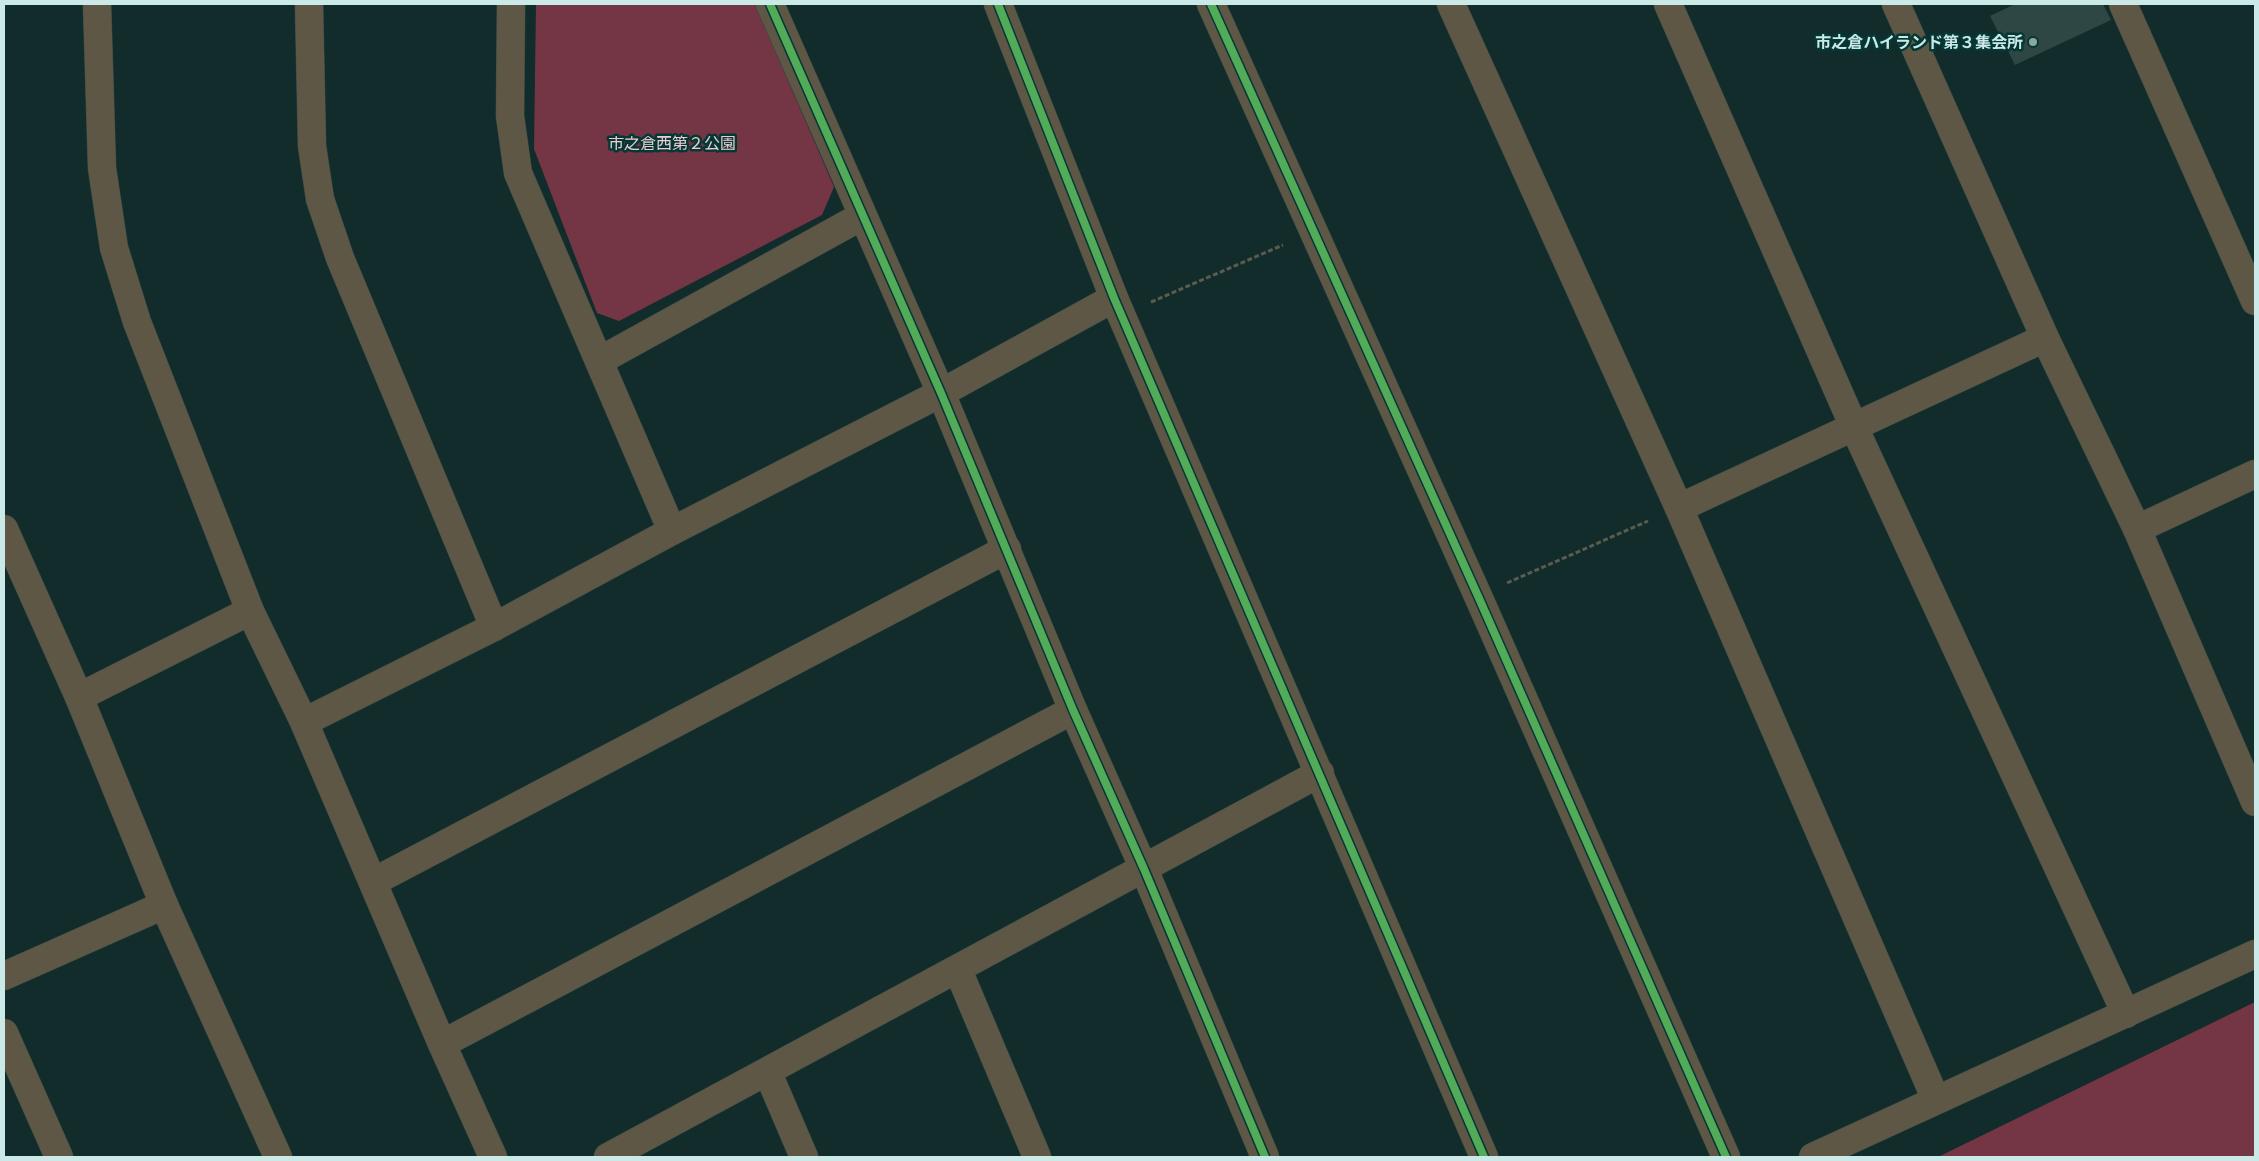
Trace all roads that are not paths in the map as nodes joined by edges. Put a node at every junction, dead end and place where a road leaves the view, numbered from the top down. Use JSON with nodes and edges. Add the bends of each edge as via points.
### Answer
{"nodes":[{"id":1,"x":97,"y":4,"type":"edge"},
{"id":2,"x":309,"y":4,"type":"edge"},
{"id":3,"x":511,"y":4,"type":"edge"},
{"id":4,"x":770,"y":4,"type":"edge"},
{"id":5,"x":998,"y":4,"type":"edge"},
{"id":6,"x":1211,"y":4,"type":"edge"},
{"id":7,"x":1452,"y":4,"type":"edge"},
{"id":8,"x":1668,"y":4,"type":"edge"},
{"id":9,"x":1896,"y":4,"type":"edge"},
{"id":10,"x":2122,"y":4,"type":"edge"},
{"id":11,"x":862,"y":216,"type":"junction"},
{"id":12,"x":2255,"y":301,"type":"edge"},
{"id":13,"x":1118,"y":306,"type":"junction"},
{"id":14,"x":2044,"y":338,"type":"junction"},
{"id":15,"x":599,"y":361,"type":"junction"},
{"id":16,"x":941,"y":393,"type":"junction"},
{"id":17,"x":1854,"y":427,"type":"junction"},
{"id":18,"x":2255,"y":474,"type":"edge"},
{"id":19,"x":1679,"y":508,"type":"junction"},
{"id":20,"x":4,"y":529,"type":"edge"},
{"id":21,"x":2137,"y":529,"type":"junction"},
{"id":22,"x":672,"y":530,"type":"junction"},
{"id":23,"x":1006,"y":549,"type":"junction"},
{"id":24,"x":250,"y":611,"type":"junction"},
{"id":25,"x":494,"y":627,"type":"junction"},
{"id":26,"x":79,"y":697,"type":"junction"},
{"id":27,"x":1073,"y":710,"type":"junction"},
{"id":28,"x":304,"y":722,"type":"junction"},
{"id":29,"x":1320,"y":773,"type":"junction"},
{"id":30,"x":2255,"y":802,"type":"edge"},
{"id":31,"x":1144,"y":869,"type":"junction"},
{"id":32,"x":373,"y":882,"type":"junction"},
{"id":33,"x":164,"y":905,"type":"junction"},
{"id":34,"x":2255,"y":954,"type":"edge"},
{"id":35,"x":958,"y":970,"type":"junction"},
{"id":36,"x":4,"y":976,"type":"edge"},
{"id":37,"x":2126,"y":1014,"type":"junction"},
{"id":38,"x":4,"y":1033,"type":"edge"},
{"id":39,"x":442,"y":1044,"type":"junction"},
{"id":40,"x":768,"y":1072,"type":"junction"},
{"id":41,"x":1936,"y":1100,"type":"junction"},
{"id":42,"x":59,"y":1157,"type":"edge"},
{"id":43,"x":278,"y":1157,"type":"edge"},
{"id":44,"x":493,"y":1157,"type":"edge"},
{"id":45,"x":608,"y":1157,"type":"edge"},
{"id":46,"x":804,"y":1157,"type":"edge"},
{"id":47,"x":1037,"y":1157,"type":"edge"},
{"id":48,"x":1265,"y":1157,"type":"edge"},
{"id":49,"x":1484,"y":1157,"type":"edge"},
{"id":50,"x":1726,"y":1157,"type":"edge"},
{"id":51,"x":1813,"y":1157,"type":"edge"}],
"edges":[{"from":1,"to":24,"type":"street","via":[[102,168],[114,248],[137,322]]},
{"from":2,"to":25,"type":"street","via":[[312,146],[320,199],[340,258]]},
{"from":3,"to":15,"type":"street","via":[[510,116],[518,173]]},
{"from":4,"to":11,"type":"street"},
{"from":5,"to":13,"type":"street"},
{"from":6,"to":50,"type":"street"},
{"from":7,"to":19,"type":"street"},
{"from":8,"to":17,"type":"street"},
{"from":9,"to":14,"type":"street"},
{"from":10,"to":12,"type":"street"},
{"from":11,"to":15,"type":"street"},
{"from":11,"to":16,"type":"street"},
{"from":13,"to":16,"type":"street"},
{"from":13,"to":29,"type":"street"},
{"from":14,"to":17,"type":"street"},
{"from":14,"to":21,"type":"street"},
{"from":15,"to":22,"type":"street"},
{"from":16,"to":22,"type":"street"},
{"from":16,"to":23,"type":"street"},
{"from":17,"to":19,"type":"street"},
{"from":17,"to":37,"type":"street"},
{"from":18,"to":21,"type":"street"},
{"from":19,"to":41,"type":"street"},
{"from":20,"to":26,"type":"street"},
{"from":21,"to":30,"type":"street"},
{"from":22,"to":25,"type":"street"},
{"from":23,"to":27,"type":"street"},
{"from":23,"to":32,"type":"street"},
{"from":24,"to":26,"type":"street"},
{"from":24,"to":28,"type":"street"},
{"from":25,"to":28,"type":"street"},
{"from":26,"to":33,"type":"street"},
{"from":27,"to":31,"type":"street"},
{"from":27,"to":39,"type":"street"},
{"from":28,"to":32,"type":"street"},
{"from":29,"to":31,"type":"street"},
{"from":29,"to":49,"type":"street"},
{"from":31,"to":35,"type":"street"},
{"from":31,"to":48,"type":"street"},
{"from":32,"to":39,"type":"street"},
{"from":33,"to":36,"type":"street"},
{"from":33,"to":43,"type":"street"},
{"from":34,"to":37,"type":"street"},
{"from":35,"to":40,"type":"street"},
{"from":35,"to":47,"type":"street"},
{"from":37,"to":41,"type":"street"},
{"from":38,"to":42,"type":"street"},
{"from":39,"to":44,"type":"street"},
{"from":40,"to":45,"type":"street"},
{"from":40,"to":46,"type":"street"},
{"from":41,"to":51,"type":"street"}]}
